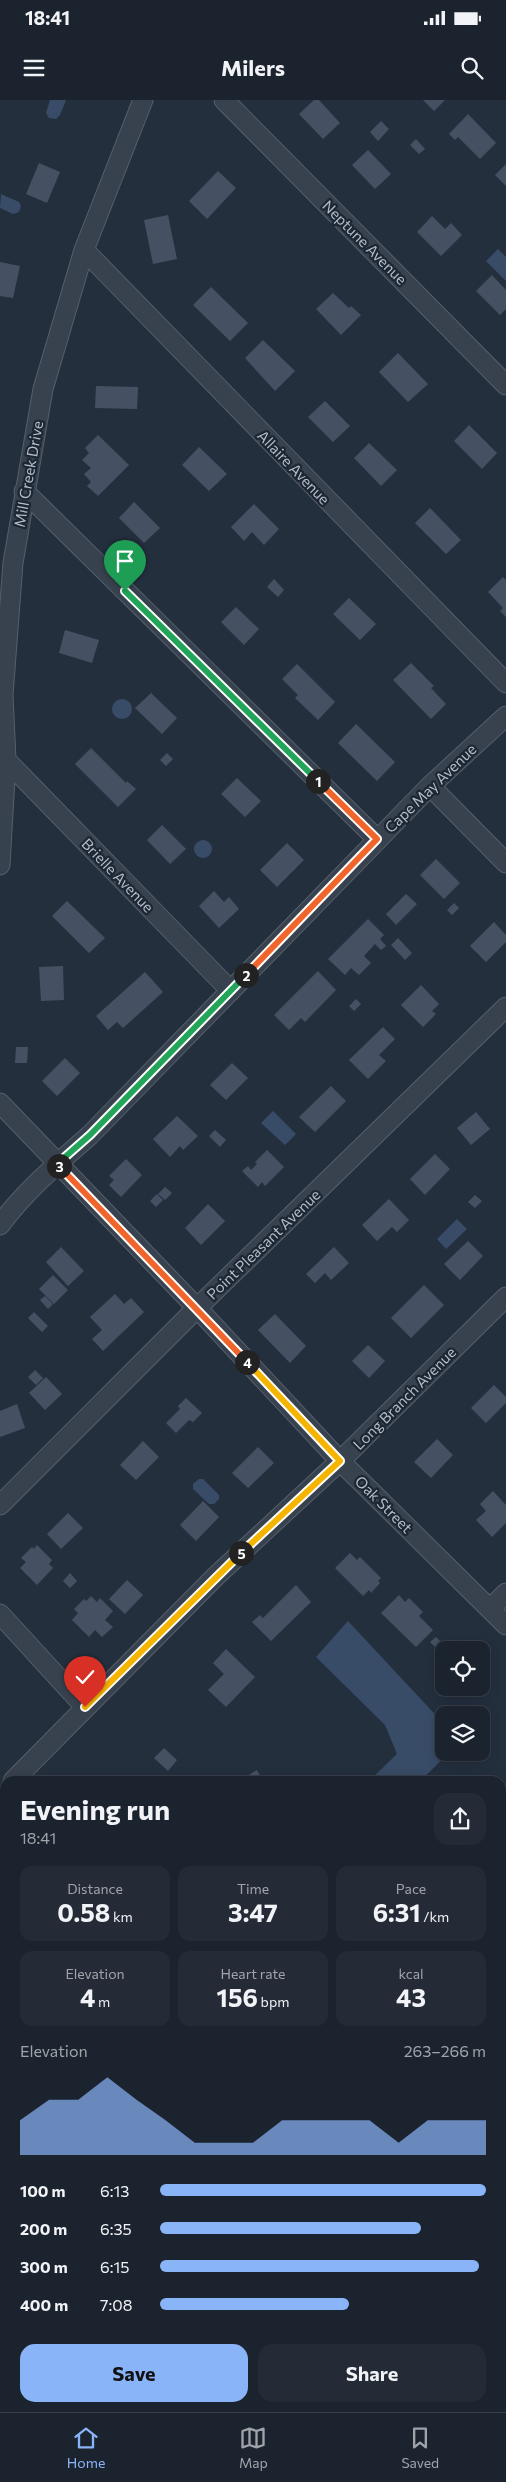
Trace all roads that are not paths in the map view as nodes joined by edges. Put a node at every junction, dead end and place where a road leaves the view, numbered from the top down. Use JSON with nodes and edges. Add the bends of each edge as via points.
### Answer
{"nodes":[{"id":1,"x":143,"y":100,"type":"edge"},
{"id":2,"x":224,"y":100,"type":"edge"},
{"id":3,"x":84,"y":250,"type":"junction"},
{"id":4,"x":506,"y":385,"type":"edge"},
{"id":5,"x":24,"y":492,"type":"junction"},
{"id":6,"x":506,"y":683,"type":"edge"},
{"id":7,"x":506,"y":716,"type":"edge"},
{"id":8,"x":6,"y":760,"type":"junction"},
{"id":9,"x":430,"y":786,"type":"junction"},
{"id":10,"x":377,"y":839,"type":"junction"},
{"id":11,"x":506,"y":863,"type":"edge"},
{"id":12,"x":0,"y":865,"type":"edge"},
{"id":13,"x":231,"y":991,"type":"junction"},
{"id":14,"x":506,"y":1007,"type":"edge"},
{"id":15,"x":0,"y":1104,"type":"edge"},
{"id":16,"x":57,"y":1164,"type":"junction"},
{"id":17,"x":0,"y":1225,"type":"edge"},
{"id":18,"x":506,"y":1297,"type":"edge"},
{"id":19,"x":197,"y":1308,"type":"junction"},
{"id":20,"x":340,"y":1461,"type":"junction"},
{"id":21,"x":0,"y":1503,"type":"edge"},
{"id":22,"x":506,"y":1593,"type":"edge"},
{"id":23,"x":490,"y":1609,"type":"junction"},
{"id":24,"x":0,"y":1614,"type":"edge"},
{"id":25,"x":506,"y":1625,"type":"edge"},
{"id":26,"x":85,"y":1707,"type":"junction"},
{"id":27,"x":18,"y":1776,"type":"edge"}],
"edges":[{"from":1,"to":3,"type":"street","name":"Mill Creek Drive"},
{"from":2,"to":4,"type":"street","name":"Neptune Avenue"},
{"from":3,"to":5,"type":"street","name":"Mill Creek Drive","via":[[43,389]]},
{"from":3,"to":6,"type":"street","name":"Allaire Avenue"},
{"from":5,"to":8,"type":"street","name":"Mill Creek Drive","via":[[14,563],[3,695]]},
{"from":5,"to":10,"type":"street"},
{"from":7,"to":9,"type":"street","name":"Cape May Avenue"},
{"from":8,"to":12,"type":"street","name":"Mill Creek Drive"},
{"from":8,"to":13,"type":"street","name":"Brielle Avenue"},
{"from":9,"to":10,"type":"street","name":"Cape May Avenue"},
{"from":9,"to":11,"type":"street"},
{"from":10,"to":13,"type":"street","name":"Cape May Avenue"},
{"from":13,"to":16,"type":"street","name":"Cape May Avenue","via":[[90,1135]]},
{"from":14,"to":19,"type":"street","name":"Point Pleasant Avenue"},
{"from":15,"to":16,"type":"street"},
{"from":16,"to":17,"type":"street","name":"Cape May Avenue","via":[[13,1207]]},
{"from":16,"to":19,"type":"street","name":"Oak Street"},
{"from":18,"to":20,"type":"street","name":"Long Branch Avenue"},
{"from":19,"to":20,"type":"street","name":"Oak Street"},
{"from":19,"to":21,"type":"street","name":"Point Pleasant Avenue"},
{"from":20,"to":23,"type":"street","name":"Oak Street"},
{"from":20,"to":26,"type":"street","name":"Long Branch Avenue","via":[[216,1576]]},
{"from":22,"to":23,"type":"street"},
{"from":23,"to":25,"type":"street","name":"Oak Street"},
{"from":24,"to":26,"type":"street"},
{"from":26,"to":27,"type":"street","name":"Long Branch Avenue"}]}
